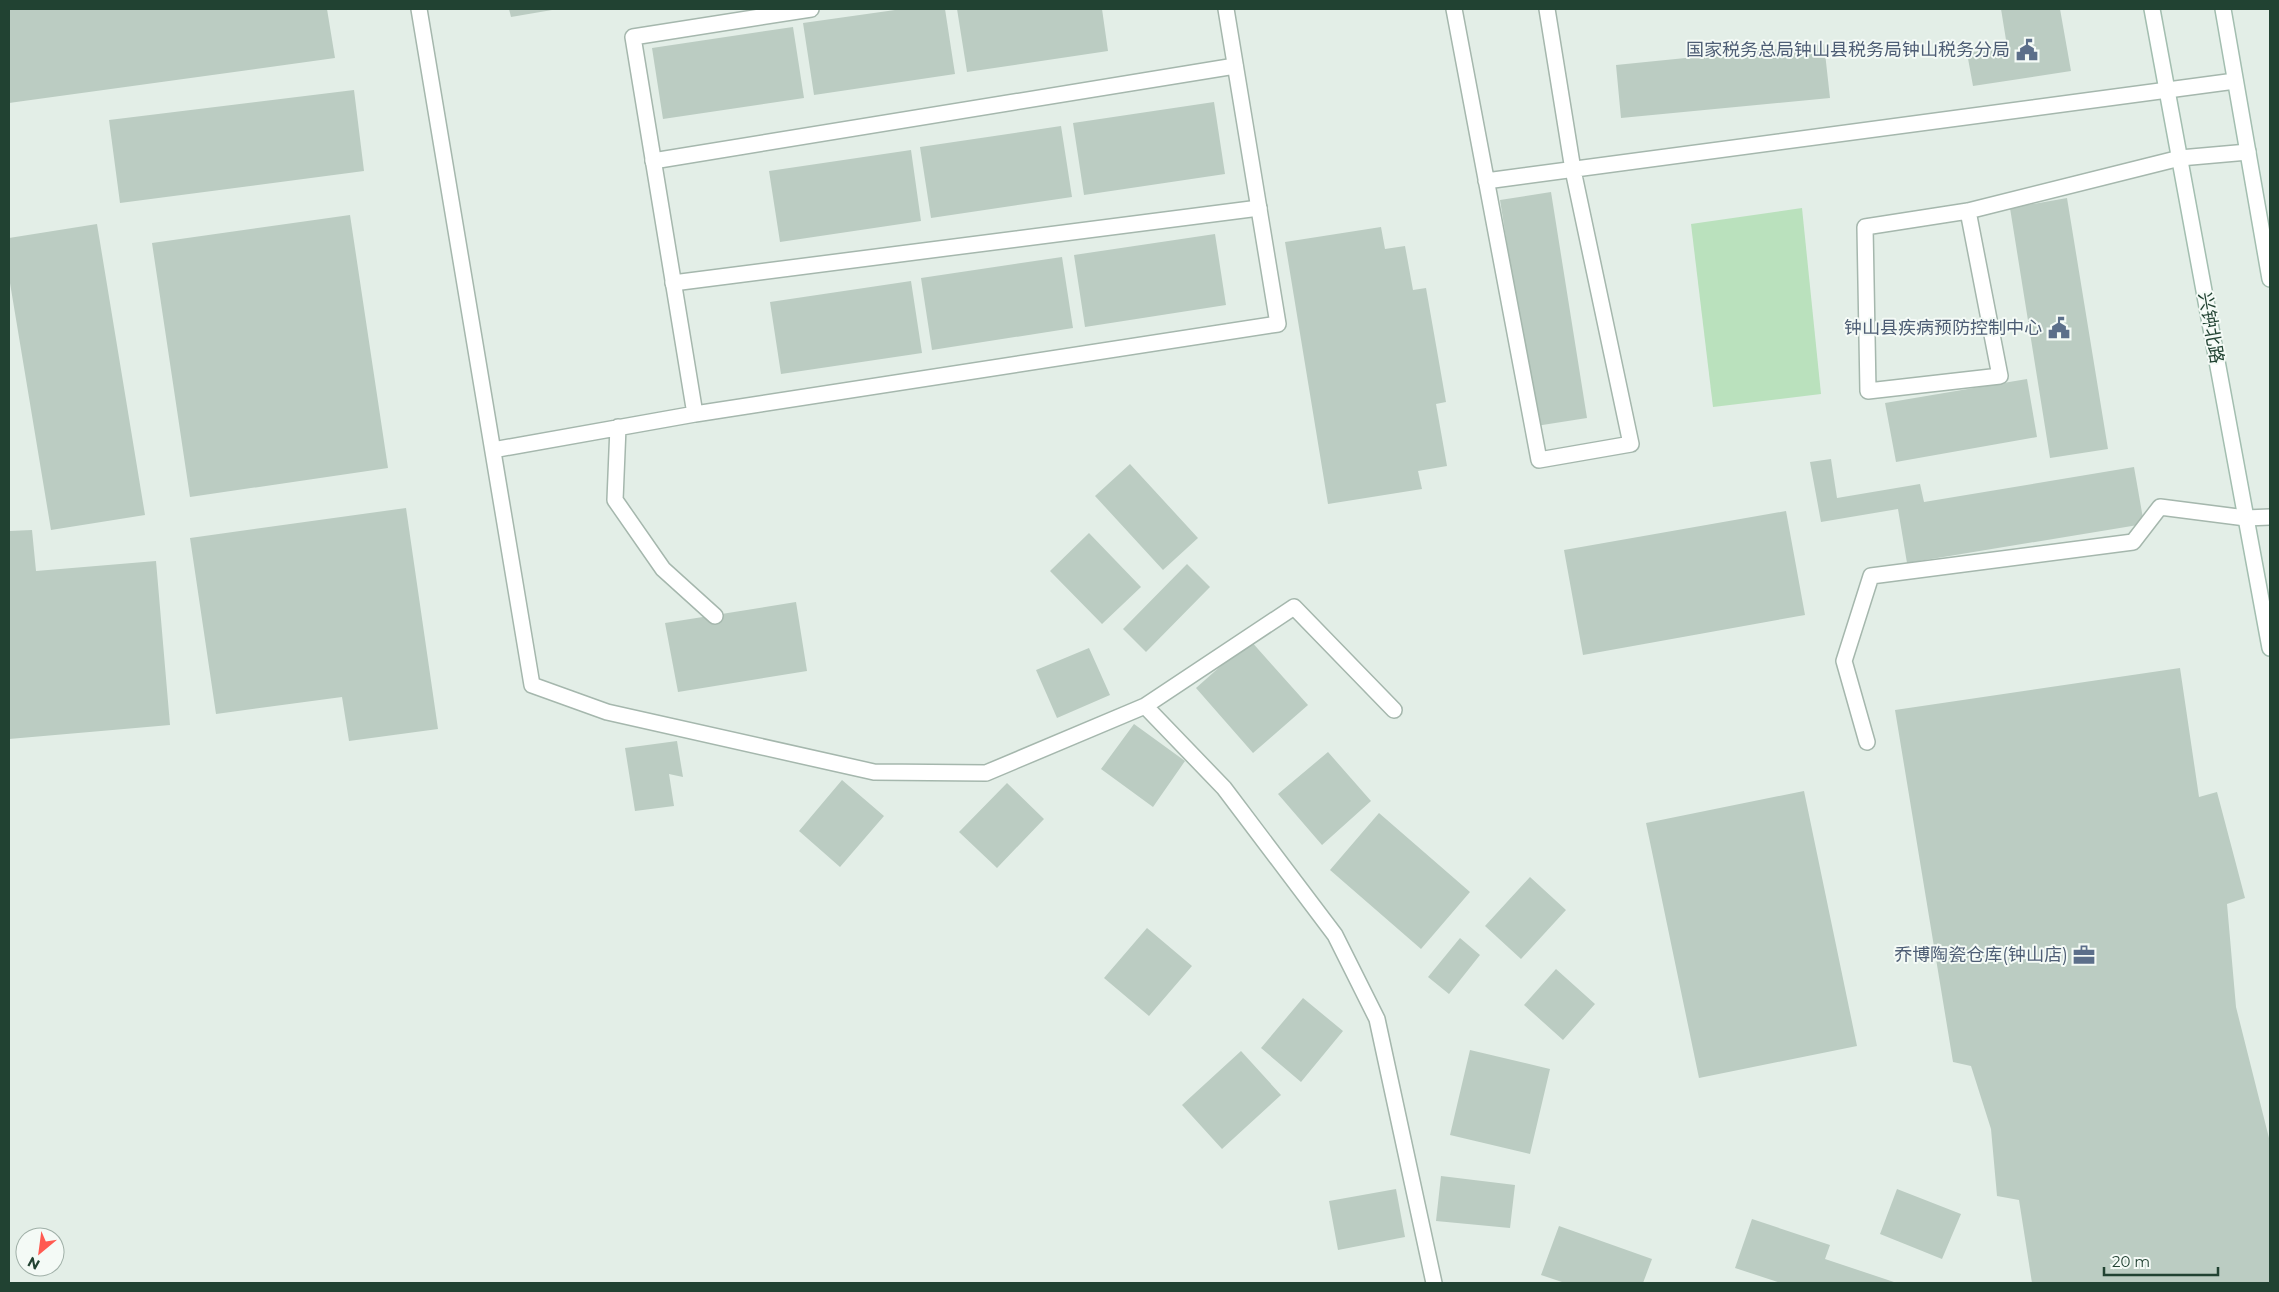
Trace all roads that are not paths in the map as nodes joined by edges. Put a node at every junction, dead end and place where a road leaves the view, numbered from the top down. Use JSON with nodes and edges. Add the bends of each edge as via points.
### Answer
{"nodes":[{"id":1,"x":419,"y":9,"type":"edge"},
{"id":2,"x":811,"y":9,"type":"edge"},
{"id":3,"x":1226,"y":9,"type":"edge"},
{"id":4,"x":1454,"y":9,"type":"edge"},
{"id":5,"x":1547,"y":9,"type":"edge"},
{"id":6,"x":2152,"y":9,"type":"edge"},
{"id":7,"x":2222,"y":9,"type":"edge"},
{"id":8,"x":1235,"y":66,"type":"junction"},
{"id":9,"x":2235,"y":81,"type":"junction"},
{"id":10,"x":2167,"y":90,"type":"junction"},
{"id":11,"x":2248,"y":152,"type":"junction"},
{"id":12,"x":2180,"y":158,"type":"junction"},
{"id":13,"x":653,"y":161,"type":"junction"},
{"id":14,"x":1573,"y":170,"type":"junction"},
{"id":15,"x":1486,"y":181,"type":"junction"},
{"id":16,"x":1259,"y":208,"type":"junction"},
{"id":17,"x":1968,"y":211,"type":"junction"},
{"id":18,"x":2270,"y":279,"type":"edge"},
{"id":19,"x":673,"y":282,"type":"junction"},
{"id":20,"x":695,"y":414,"type":"junction"},
{"id":21,"x":618,"y":427,"type":"junction"},
{"id":22,"x":493,"y":450,"type":"junction"},
{"id":23,"x":2270,"y":517,"type":"edge"},
{"id":24,"x":2246,"y":518,"type":"junction"},
{"id":25,"x":715,"y":616,"type":"dead end"},
{"id":26,"x":2270,"y":648,"type":"edge"},
{"id":27,"x":1145,"y":706,"type":"junction"},
{"id":28,"x":1394,"y":710,"type":"dead end"},
{"id":29,"x":1867,"y":742,"type":"dead end"},
{"id":30,"x":1434,"y":1283,"type":"edge"}],
"edges":[{"from":1,"to":22,"type":"street"},
{"from":2,"to":13,"type":"street","via":[[633,37]]},
{"from":3,"to":8,"type":"street"},
{"from":4,"to":15,"type":"street"},
{"from":5,"to":14,"type":"street"},
{"from":6,"to":10,"type":"street","name":"兴钟北路"},
{"from":7,"to":9,"type":"street"},
{"from":8,"to":13,"type":"street"},
{"from":8,"to":16,"type":"street"},
{"from":9,"to":10,"type":"street"},
{"from":9,"to":11,"type":"street"},
{"from":10,"to":12,"type":"street","name":"兴钟北路"},
{"from":10,"to":14,"type":"street"},
{"from":11,"to":12,"type":"street"},
{"from":11,"to":18,"type":"street"},
{"from":12,"to":17,"type":"street"},
{"from":12,"to":24,"type":"street","name":"兴钟北路"},
{"from":13,"to":19,"type":"street"},
{"from":14,"to":15,"type":"street"},
{"from":14,"to":15,"type":"street","via":[[1631,444],[1539,460]]},
{"from":16,"to":19,"type":"street"},
{"from":16,"to":20,"type":"street","via":[[1278,324]]},
{"from":17,"to":17,"type":"street","via":[[1865,227],[1868,391],[2000,376]]},
{"from":19,"to":20,"type":"street"},
{"from":20,"to":21,"type":"street"},
{"from":21,"to":22,"type":"street"},
{"from":21,"to":25,"type":"street","via":[[615,500],[663,569]]},
{"from":22,"to":27,"type":"street","via":[[532,685],[607,712],[874,772],[986,773]]},
{"from":23,"to":24,"type":"street"},
{"from":24,"to":26,"type":"street","name":"兴钟北路"},
{"from":24,"to":29,"type":"street","via":[[2160,507],[2133,542],[1871,576],[1844,661]]},
{"from":27,"to":28,"type":"street","via":[[1294,607]]},
{"from":27,"to":30,"type":"street","via":[[1224,788],[1329,927],[1377,1019]]}]}
